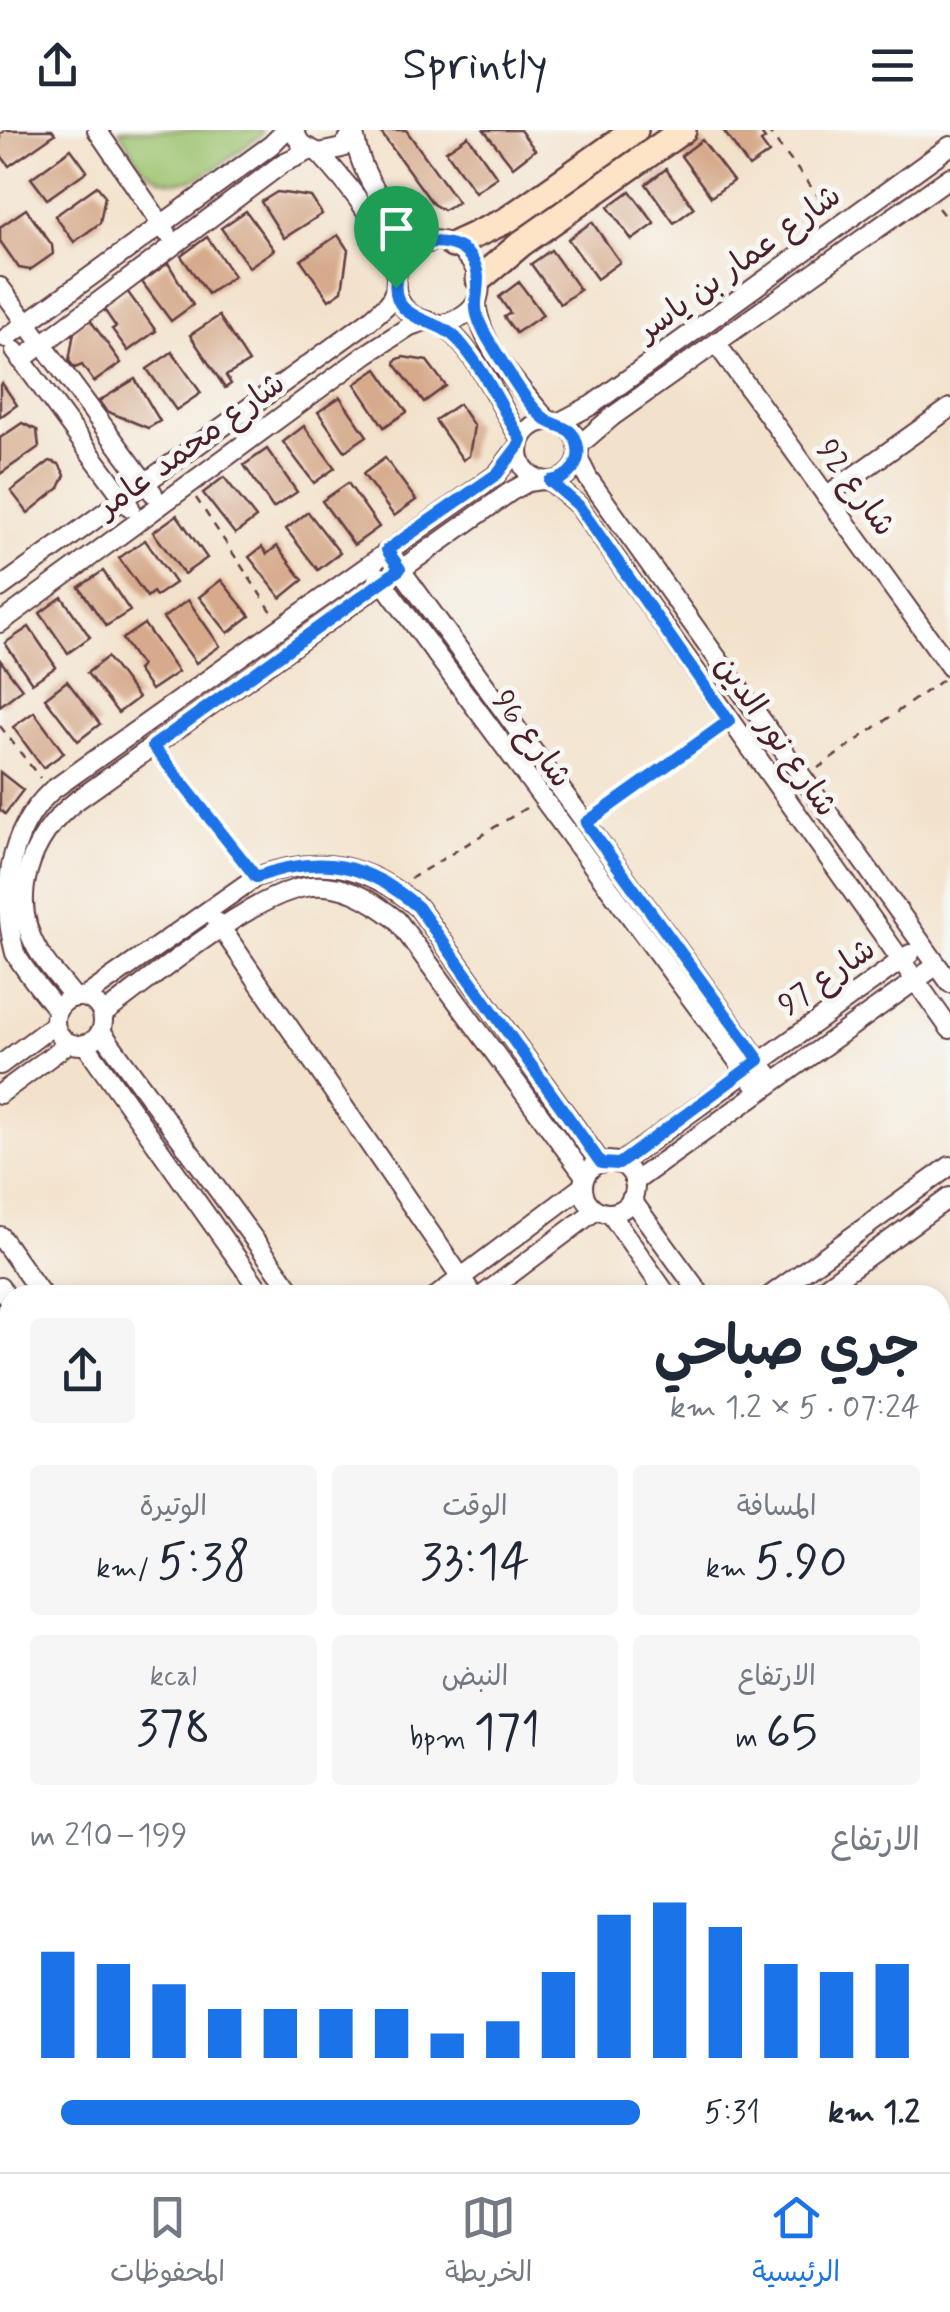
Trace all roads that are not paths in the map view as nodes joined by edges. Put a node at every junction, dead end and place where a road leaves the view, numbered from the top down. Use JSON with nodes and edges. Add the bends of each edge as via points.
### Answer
{"nodes":[{"id":1,"x":97,"y":130,"type":"edge"},
{"id":2,"x":290,"y":130,"type":"edge"},
{"id":3,"x":634,"y":130,"type":"edge"},
{"id":4,"x":683,"y":130,"type":"edge"},
{"id":5,"x":355,"y":132,"type":"edge"},
{"id":6,"x":950,"y":146,"type":"edge"},
{"id":7,"x":315,"y":152,"type":"junction"},
{"id":8,"x":950,"y":177,"type":"edge"},
{"id":9,"x":161,"y":224,"type":"junction"},
{"id":10,"x":441,"y":244,"type":"junction"},
{"id":11,"x":176,"y":246,"type":"junction"},
{"id":12,"x":396,"y":282,"type":"junction"},
{"id":13,"x":0,"y":287,"type":"edge"},
{"id":14,"x":478,"y":290,"type":"junction"},
{"id":15,"x":26,"y":324,"type":"junction"},
{"id":16,"x":431,"y":324,"type":"junction"},
{"id":17,"x":3,"y":334,"type":"edge"},
{"id":18,"x":716,"y":342,"type":"junction"},
{"id":19,"x":42,"y":345,"type":"junction"},
{"id":20,"x":21,"y":360,"type":"junction"},
{"id":21,"x":950,"y":408,"type":"edge"},
{"id":22,"x":553,"y":422,"type":"junction"},
{"id":23,"x":520,"y":442,"type":"junction"},
{"id":24,"x":578,"y":452,"type":"junction"},
{"id":25,"x":546,"y":481,"type":"junction"},
{"id":26,"x":146,"y":484,"type":"junction"},
{"id":27,"x":826,"y":496,"type":"junction"},
{"id":28,"x":124,"y":500,"type":"junction"},
{"id":29,"x":162,"y":506,"type":"junction"},
{"id":30,"x":141,"y":521,"type":"junction"},
{"id":31,"x":387,"y":550,"type":"junction"},
{"id":32,"x":368,"y":563,"type":"junction"},
{"id":33,"x":400,"y":569,"type":"junction"},
{"id":34,"x":382,"y":582,"type":"junction"},
{"id":35,"x":0,"y":588,"type":"edge"},
{"id":36,"x":0,"y":623,"type":"edge"},
{"id":37,"x":947,"y":659,"type":"edge"},
{"id":38,"x":208,"y":909,"type":"junction"},
{"id":39,"x":222,"y":929,"type":"junction"},
{"id":40,"x":923,"y":945,"type":"junction"},
{"id":41,"x":901,"y":960,"type":"junction"},
{"id":42,"x":937,"y":965,"type":"junction"},
{"id":43,"x":916,"y":980,"type":"junction"},
{"id":44,"x":950,"y":983,"type":"edge"},
{"id":45,"x":79,"y":997,"type":"junction"},
{"id":46,"x":56,"y":1017,"type":"junction"},
{"id":47,"x":101,"y":1023,"type":"junction"},
{"id":48,"x":950,"y":1029,"type":"edge"},
{"id":49,"x":77,"y":1044,"type":"junction"},
{"id":50,"x":0,"y":1065,"type":"edge"},
{"id":51,"x":752,"y":1066,"type":"junction"},
{"id":52,"x":766,"y":1085,"type":"junction"},
{"id":53,"x":0,"y":1094,"type":"edge"},
{"id":54,"x":610,"y":1163,"type":"junction"},
{"id":55,"x":950,"y":1166,"type":"edge"},
{"id":56,"x":584,"y":1181,"type":"junction"},
{"id":57,"x":632,"y":1191,"type":"junction"},
{"id":58,"x":950,"y":1198,"type":"edge"},
{"id":59,"x":603,"y":1211,"type":"junction"},
{"id":60,"x":0,"y":1236,"type":"edge"},
{"id":61,"x":461,"y":1278,"type":"junction"},
{"id":62,"x":35,"y":1285,"type":"edge"},
{"id":63,"x":256,"y":1285,"type":"edge"},
{"id":64,"x":288,"y":1285,"type":"edge"},
{"id":65,"x":452,"y":1285,"type":"edge"},
{"id":66,"x":466,"y":1285,"type":"edge"},
{"id":67,"x":497,"y":1285,"type":"edge"},
{"id":68,"x":659,"y":1285,"type":"edge"},
{"id":69,"x":693,"y":1285,"type":"edge"},
{"id":70,"x":785,"y":1285,"type":"edge"},
{"id":71,"x":828,"y":1285,"type":"edge"}],
"edges":[{"from":1,"to":9,"type":"street"},
{"from":2,"to":7,"type":"street"},
{"from":2,"to":9,"type":"street"},
{"from":3,"to":10,"type":"street","via":[[507,220]]},
{"from":4,"to":14,"type":"street","via":[[522,243]]},
{"from":5,"to":7,"type":"street","via":[[342,148]]},
{"from":5,"to":10,"type":"street","via":[[381,198],[402,224]]},
{"from":6,"to":22,"type":"street","name":"شارع عمار بن ياسر","via":[[592,405]]},
{"from":7,"to":11,"type":"street","via":[[283,162]]},
{"from":7,"to":12,"type":"street","via":[[380,234]]},
{"from":8,"to":18,"type":"street","name":"شارع عمار بن ياسر"},
{"from":9,"to":11,"type":"street"},
{"from":9,"to":15,"type":"street"},
{"from":10,"to":12,"type":"street","via":[[408,254]]},
{"from":10,"to":14,"type":"street","via":[[471,258]]},
{"from":11,"to":19,"type":"street"},
{"from":12,"to":16,"type":"street","via":[[404,309]]},
{"from":12,"to":26,"type":"street","name":"شارع محمد عامر","via":[[389,303],[370,320]]},
{"from":13,"to":15,"type":"street"},
{"from":14,"to":16,"type":"street","via":[[461,318]]},
{"from":14,"to":22,"type":"street","via":[[480,326],[519,388]]},
{"from":15,"to":17,"type":"street"},
{"from":15,"to":19,"type":"street"},
{"from":16,"to":23,"type":"street","via":[[465,348]]},
{"from":16,"to":29,"type":"street","name":"شارع محمد عامر","via":[[410,326],[368,353]]},
{"from":17,"to":20,"type":"street"},
{"from":18,"to":24,"type":"street","name":"شارع عمار بن ياسر","via":[[613,416]]},
{"from":18,"to":27,"type":"street","name":"شارع 92"},
{"from":19,"to":20,"type":"street"},
{"from":19,"to":26,"type":"street"},
{"from":20,"to":28,"type":"street"},
{"from":21,"to":27,"type":"street"},
{"from":22,"to":23,"type":"street","via":[[530,428]]},
{"from":22,"to":24,"type":"street","via":[[572,432]]},
{"from":23,"to":25,"type":"street","via":[[523,466]]},
{"from":23,"to":31,"type":"street","via":[[497,474]]},
{"from":24,"to":25,"type":"street","via":[[569,473]]},
{"from":24,"to":40,"type":"street","name":"شارع نور الدين","via":[[588,478]]},
{"from":25,"to":33,"type":"street","via":[[519,487]]},
{"from":25,"to":41,"type":"street","name":"شارع نور الدين","via":[[578,505]]},
{"from":26,"to":28,"type":"street","name":"شارع محمد عامر"},
{"from":26,"to":29,"type":"street"},
{"from":27,"to":37,"type":"street","name":"شارع 92"},
{"from":28,"to":30,"type":"street"},
{"from":28,"to":35,"type":"street","name":"شارع محمد عامر"},
{"from":29,"to":30,"type":"street","name":"شارع محمد عامر"},
{"from":30,"to":36,"type":"street","name":"شارع محمد عامر"},
{"from":31,"to":32,"type":"street"},
{"from":31,"to":33,"type":"street","name":"شارع 96"},
{"from":32,"to":34,"type":"street","name":"شارع 96"},
{"from":32,"to":46,"type":"street","via":[[50,792],[24,819],[6,853],[0,904],[14,952]]},
{"from":33,"to":34,"type":"street"},
{"from":33,"to":51,"type":"street","name":"شارع 96"},
{"from":34,"to":45,"type":"street","via":[[60,813],[37,843],[24,898],[32,936]]},
{"from":34,"to":51,"type":"street","name":"شارع 96","via":[[540,799]]},
{"from":38,"to":39,"type":"street"},
{"from":38,"to":45,"type":"street"},
{"from":38,"to":54,"type":"street","via":[[284,867],[327,864],[396,888],[418,907]]},
{"from":39,"to":47,"type":"street"},
{"from":39,"to":56,"type":"street","via":[[274,896],[306,887],[340,888],[371,899],[397,920]]},
{"from":39,"to":61,"type":"street"},
{"from":40,"to":41,"type":"street","name":"شارع 97"},
{"from":40,"to":42,"type":"street","name":"شارع نور الدين"},
{"from":41,"to":43,"type":"street","name":"شارع نور الدين"},
{"from":41,"to":51,"type":"street","name":"شارع 97"},
{"from":42,"to":43,"type":"street","name":"شارع 97"},
{"from":42,"to":44,"type":"street","name":"شارع نور الدين"},
{"from":43,"to":48,"type":"street","name":"شارع نور الدين"},
{"from":43,"to":52,"type":"street","name":"شارع 97"},
{"from":45,"to":46,"type":"street","via":[[64,1002]]},
{"from":45,"to":47,"type":"street","via":[[96,1004]]},
{"from":46,"to":49,"type":"street","via":[[62,1038]]},
{"from":46,"to":50,"type":"street"},
{"from":47,"to":49,"type":"street"},
{"from":47,"to":64,"type":"street"},
{"from":49,"to":53,"type":"street"},
{"from":49,"to":63,"type":"street"},
{"from":51,"to":52,"type":"street","name":"شارع 96"},
{"from":51,"to":54,"type":"street","name":"شارع 97"},
{"from":52,"to":57,"type":"street","name":"شارع 97"},
{"from":54,"to":56,"type":"street"},
{"from":54,"to":57,"type":"street","via":[[628,1171]]},
{"from":55,"to":70,"type":"street"},
{"from":56,"to":59,"type":"street","via":[[586,1200]]},
{"from":56,"to":61,"type":"street"},
{"from":57,"to":59,"type":"street","via":[[622,1209]]},
{"from":57,"to":69,"type":"street"},
{"from":58,"to":71,"type":"street"},
{"from":59,"to":67,"type":"street"},
{"from":59,"to":68,"type":"street"},
{"from":60,"to":62,"type":"street"},
{"from":61,"to":65,"type":"street"},
{"from":61,"to":66,"type":"street"}]}
